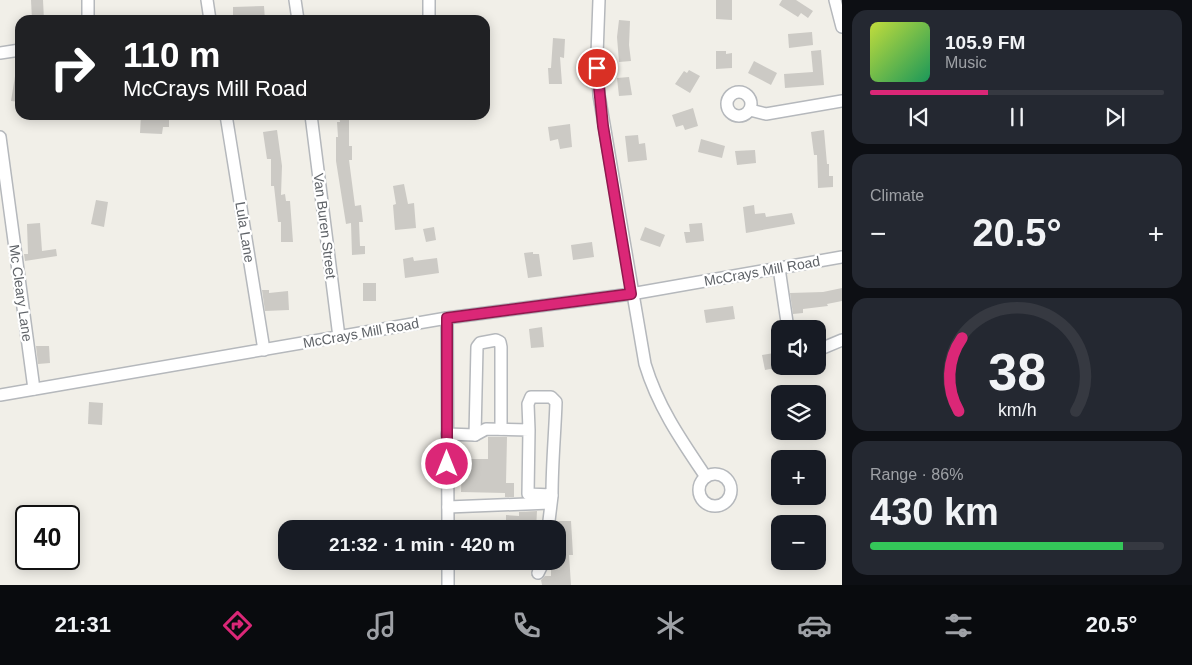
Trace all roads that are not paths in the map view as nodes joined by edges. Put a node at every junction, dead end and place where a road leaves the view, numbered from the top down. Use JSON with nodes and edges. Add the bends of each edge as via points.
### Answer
{"nodes":[{"id":1,"x":88,"y":0,"type":"edge"},
{"id":2,"x":207,"y":0,"type":"edge"},
{"id":3,"x":295,"y":0,"type":"edge"},
{"id":4,"x":429,"y":0,"type":"edge"},
{"id":5,"x":599,"y":0,"type":"edge"},
{"id":6,"x":835,"y":0,"type":"edge"},
{"id":7,"x":88,"y":15,"type":"edge"},
{"id":8,"x":209,"y":15,"type":"edge"},
{"id":9,"x":297,"y":15,"type":"edge"},
{"id":10,"x":429,"y":15,"type":"edge"},
{"id":11,"x":842,"y":27,"type":"edge"},
{"id":12,"x":15,"y":51,"type":"edge"},
{"id":13,"x":0,"y":54,"type":"edge"},
{"id":14,"x":842,"y":101,"type":"edge"},
{"id":15,"x":750,"y":110,"type":"dead end"},
{"id":16,"x":227,"y":120,"type":"edge"},
{"id":17,"x":312,"y":120,"type":"edge"},
{"id":18,"x":0,"y":137,"type":"edge"},
{"id":19,"x":2,"y":155,"type":"edge"},
{"id":20,"x":842,"y":257,"type":"edge"},
{"id":21,"x":779,"y":268,"type":"junction"},
{"id":22,"x":631,"y":294,"type":"junction"},
{"id":23,"x":447,"y":318,"type":"junction"},
{"id":24,"x":787,"y":320,"type":"edge"},
{"id":25,"x":339,"y":337,"type":"junction"},
{"id":26,"x":842,"y":340,"type":"edge"},
{"id":27,"x":826,"y":347,"type":"edge"},
{"id":28,"x":264,"y":350,"type":"junction"},
{"id":29,"x":34,"y":389,"type":"junction"},
{"id":30,"x":0,"y":395,"type":"edge"},
{"id":31,"x":501,"y":429,"type":"junction"},
{"id":32,"x":529,"y":430,"type":"junction"},
{"id":33,"x":447,"y":434,"type":"junction"},
{"id":34,"x":475,"y":435,"type":"junction"},
{"id":35,"x":706,"y":477,"type":"dead end"},
{"id":36,"x":551,"y":499,"type":"junction"},
{"id":37,"x":448,"y":507,"type":"junction"},
{"id":38,"x":448,"y":520,"type":"edge"},
{"id":39,"x":549,"y":520,"type":"edge"},
{"id":40,"x":448,"y":570,"type":"edge"},
{"id":41,"x":540,"y":570,"type":"edge"},
{"id":42,"x":538,"y":573,"type":"dead end"},
{"id":43,"x":448,"y":585,"type":"edge"}],
"edges":[{"from":1,"to":7,"type":"street"},
{"from":2,"to":8,"type":"street"},
{"from":3,"to":9,"type":"street"},
{"from":4,"to":10,"type":"street"},
{"from":5,"to":22,"type":"street","via":[[599,96]]},
{"from":6,"to":11,"type":"street"},
{"from":12,"to":13,"type":"street"},
{"from":14,"to":15,"type":"street","via":[[766,114]]},
{"from":16,"to":28,"type":"street","name":"Lula Lane"},
{"from":17,"to":25,"type":"street","name":"Van Buren Street"},
{"from":18,"to":19,"type":"street","name":"Mc Cleary Lane"},
{"from":19,"to":29,"type":"street","name":"Mc Cleary Lane"},
{"from":20,"to":21,"type":"street","name":"McCrays Mill Road"},
{"from":21,"to":22,"type":"street","name":"McCrays Mill Road"},
{"from":21,"to":24,"type":"street"},
{"from":22,"to":23,"type":"street","name":"McCrays Mill Road"},
{"from":22,"to":35,"type":"street","via":[[645,364],[655,395]]},
{"from":23,"to":25,"type":"street","name":"McCrays Mill Road"},
{"from":23,"to":33,"type":"street"},
{"from":25,"to":28,"type":"street","name":"McCrays Mill Road"},
{"from":26,"to":27,"type":"street"},
{"from":28,"to":29,"type":"street","name":"McCrays Mill Road"},
{"from":29,"to":30,"type":"street","name":"McCrays Mill Road"},
{"from":31,"to":32,"type":"street"},
{"from":31,"to":34,"type":"street","via":[[486,429]]},
{"from":31,"to":34,"type":"street","via":[[501,347],[496,340],[480,343],[478,348]]},
{"from":32,"to":36,"type":"street","via":[[528,494]]},
{"from":32,"to":36,"type":"street","via":[[528,404],[531,397],[551,397],[556,402]]},
{"from":33,"to":34,"type":"street"},
{"from":33,"to":37,"type":"street"},
{"from":36,"to":37,"type":"street"},
{"from":36,"to":39,"type":"street"},
{"from":37,"to":38,"type":"street"},
{"from":40,"to":43,"type":"street"},
{"from":41,"to":42,"type":"street"}]}
